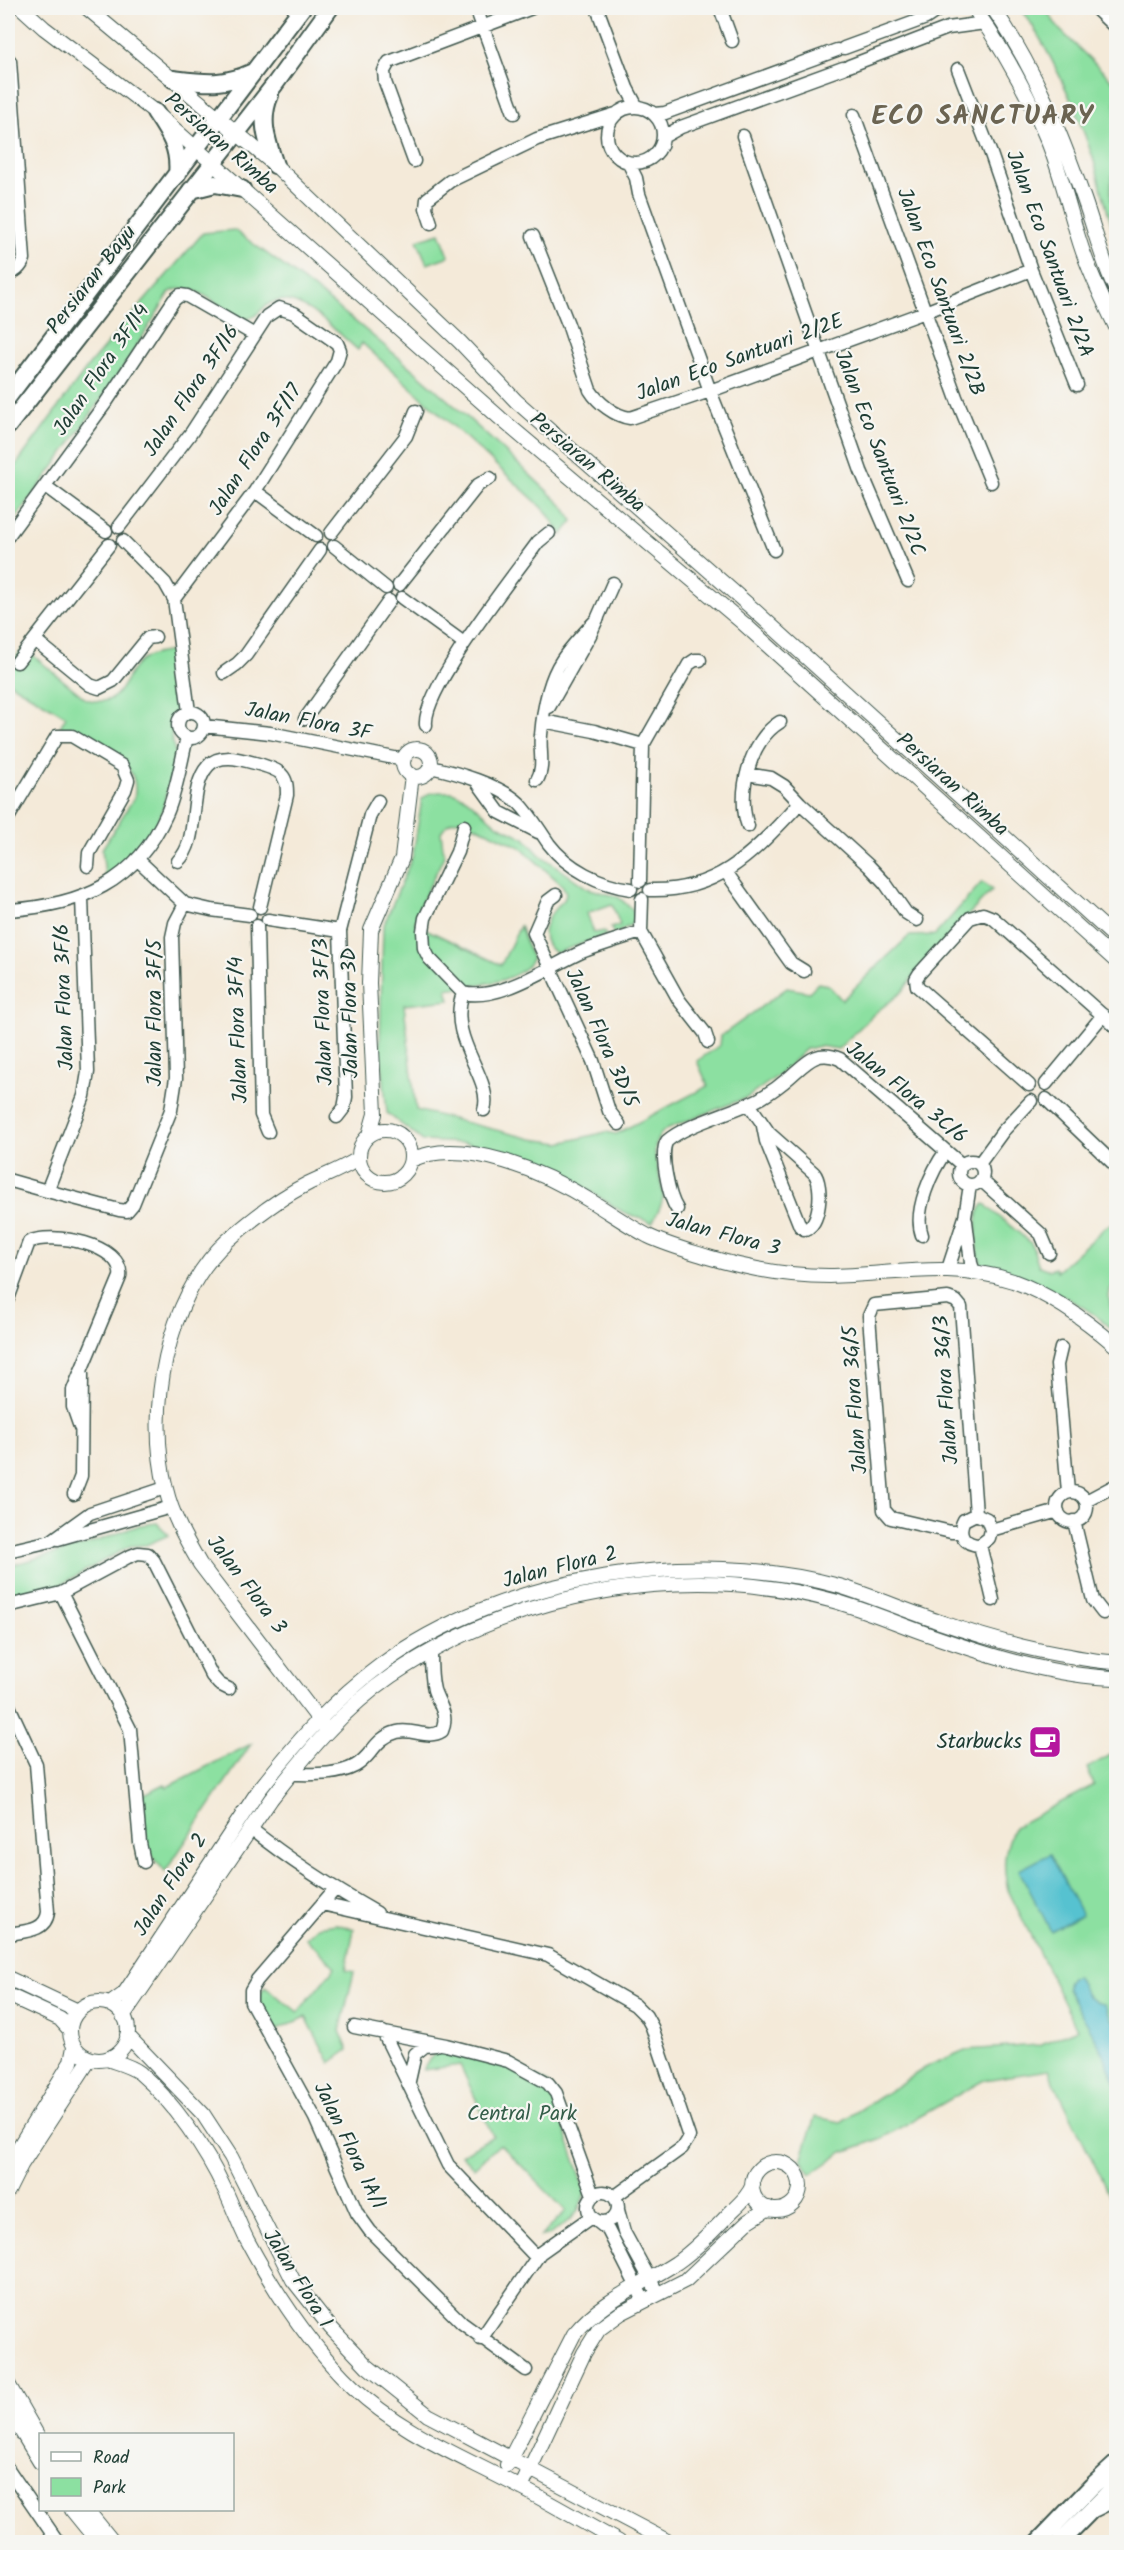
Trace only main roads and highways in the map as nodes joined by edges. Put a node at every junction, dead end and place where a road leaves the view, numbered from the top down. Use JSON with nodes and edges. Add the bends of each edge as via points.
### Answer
{"nodes":[{"id":1,"x":302,"y":8,"type":"edge"},
{"id":2,"x":330,"y":8,"type":"edge"},
{"id":3,"x":254,"y":72,"type":"junction"},
{"id":4,"x":173,"y":79,"type":"road end"},
{"id":5,"x":275,"y":84,"type":"junction"},
{"id":6,"x":154,"y":112,"type":"road end"},
{"id":7,"x":275,"y":165,"type":"road end"},
{"id":8,"x":177,"y":176,"type":"junction"},
{"id":9,"x":242,"y":189,"type":"road end"},
{"id":10,"x":191,"y":190,"type":"junction"},
{"id":11,"x":8,"y":397,"type":"edge"},
{"id":12,"x":8,"y":426,"type":"edge"},
{"id":13,"x":1116,"y":2464,"type":"edge"},
{"id":14,"x":1116,"y":2485,"type":"edge"},
{"id":15,"x":1038,"y":2542,"type":"edge"},
{"id":16,"x":1060,"y":2542,"type":"edge"}],
"edges":[{"from":1,"to":3,"type":"main road","name":"Persiaran Bayu"},
{"from":2,"to":5,"type":"main road"},
{"from":3,"to":4,"type":"main road","via":[[214,84]]},
{"from":3,"to":8,"type":"main road","name":"Persiaran Bayu"},
{"from":5,"to":7,"type":"main road","via":[[264,107],[264,132]]},
{"from":5,"to":10,"type":"main road","name":"Persiaran Bayu"},
{"from":6,"to":8,"type":"main road","via":[[177,149]]},
{"from":8,"to":11,"type":"main road","name":"Persiaran Bayu"},
{"from":9,"to":10,"type":"main road","via":[[215,184]]},
{"from":10,"to":12,"type":"main road","name":"Persiaran Bayu"},
{"from":13,"to":15,"type":"main road"},
{"from":14,"to":16,"type":"main road"}]}
